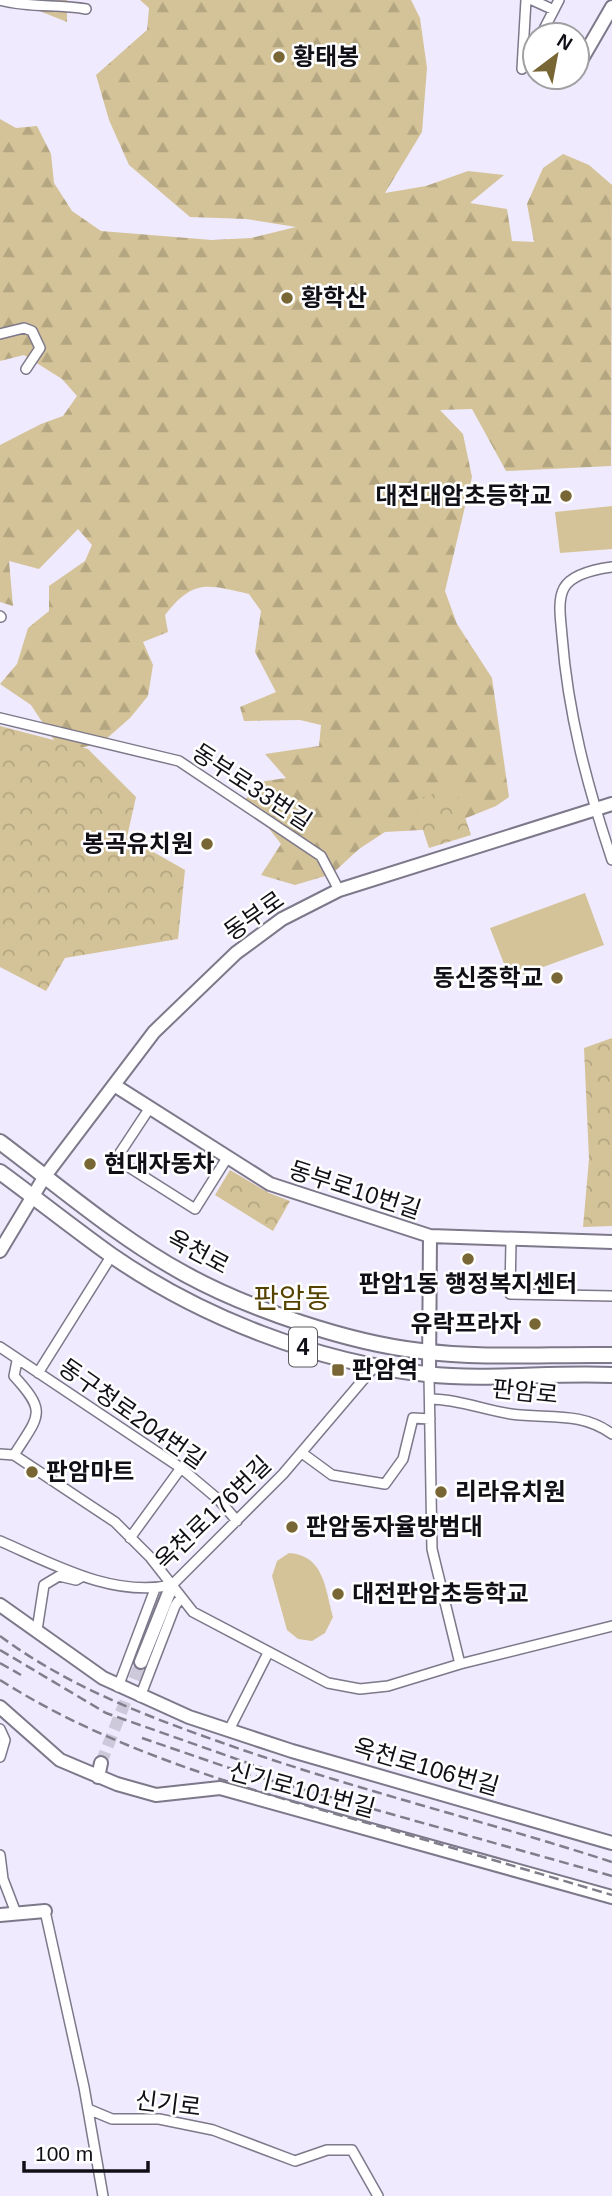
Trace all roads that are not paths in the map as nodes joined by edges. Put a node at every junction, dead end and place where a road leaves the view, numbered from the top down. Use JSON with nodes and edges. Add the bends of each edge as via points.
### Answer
{"nodes":[{"id":1,"x":0,"y":0,"type":"edge"},
{"id":2,"x":529,"y":0,"type":"edge"},
{"id":3,"x":559,"y":0,"type":"edge"},
{"id":4,"x":608,"y":0,"type":"edge"},
{"id":5,"x":612,"y":5,"type":"edge"},
{"id":6,"x":86,"y":9,"type":"dead end"},
{"id":7,"x":554,"y":10,"type":"junction"},
{"id":8,"x":526,"y":21,"type":"edge"},
{"id":9,"x":548,"y":21,"type":"edge"},
{"id":10,"x":591,"y":43,"type":"edge"},
{"id":11,"x":0,"y":334,"type":"edge"},
{"id":12,"x":26,"y":369,"type":"dead end"},
{"id":13,"x":612,"y":567,"type":"edge"},
{"id":14,"x":0,"y":718,"type":"edge"},
{"id":15,"x":612,"y":804,"type":"edge"},
{"id":16,"x":595,"y":810,"type":"junction"},
{"id":17,"x":612,"y":860,"type":"edge"},
{"id":18,"x":339,"y":890,"type":"junction"},
{"id":19,"x":114,"y":1084,"type":"junction"},
{"id":20,"x":149,"y":1109,"type":"junction"},
{"id":21,"x":0,"y":1142,"type":"edge"},
{"id":22,"x":227,"y":1158,"type":"junction"},
{"id":23,"x":0,"y":1172,"type":"edge"},
{"id":24,"x":45,"y":1176,"type":"junction"},
{"id":25,"x":31,"y":1195,"type":"junction"},
{"id":26,"x":430,"y":1236,"type":"junction"},
{"id":27,"x":511,"y":1241,"type":"junction"},
{"id":28,"x":612,"y":1242,"type":"edge"},
{"id":29,"x":0,"y":1251,"type":"edge"},
{"id":30,"x":112,"y":1255,"type":"junction"},
{"id":31,"x":612,"y":1296,"type":"edge"},
{"id":32,"x":0,"y":1347,"type":"edge"},
{"id":33,"x":430,"y":1352,"type":"junction"},
{"id":34,"x":612,"y":1355,"type":"edge"},
{"id":35,"x":17,"y":1361,"type":"junction"},
{"id":36,"x":374,"y":1367,"type":"junction"},
{"id":37,"x":38,"y":1373,"type":"junction"},
{"id":38,"x":429,"y":1375,"type":"junction"},
{"id":39,"x":612,"y":1375,"type":"edge"},
{"id":40,"x":430,"y":1399,"type":"junction"},
{"id":41,"x":430,"y":1419,"type":"junction"},
{"id":42,"x":612,"y":1434,"type":"edge"},
{"id":43,"x":302,"y":1453,"type":"junction"},
{"id":44,"x":0,"y":1454,"type":"edge"},
{"id":45,"x":14,"y":1455,"type":"junction"},
{"id":46,"x":181,"y":1468,"type":"junction"},
{"id":47,"x":237,"y":1521,"type":"junction"},
{"id":48,"x":130,"y":1538,"type":"junction"},
{"id":49,"x":0,"y":1541,"type":"edge"},
{"id":50,"x":83,"y":1576,"type":"junction"},
{"id":51,"x":172,"y":1585,"type":"junction"},
{"id":52,"x":155,"y":1588,"type":"junction"},
{"id":53,"x":181,"y":1597,"type":"junction"},
{"id":54,"x":0,"y":1605,"type":"edge"},
{"id":55,"x":612,"y":1626,"type":"edge"},
{"id":56,"x":37,"y":1630,"type":"junction"},
{"id":57,"x":268,"y":1653,"type":"junction"},
{"id":58,"x":141,"y":1662,"type":"tunnel mouth"},
{"id":59,"x":460,"y":1664,"type":"junction"},
{"id":60,"x":118,"y":1687,"type":"junction"},
{"id":61,"x":140,"y":1697,"type":"junction"},
{"id":62,"x":0,"y":1707,"type":"edge"},
{"id":63,"x":0,"y":1729,"type":"edge"},
{"id":64,"x":229,"y":1730,"type":"junction"},
{"id":65,"x":0,"y":1757,"type":"edge"},
{"id":66,"x":101,"y":1763,"type":"tunnel mouth"},
{"id":67,"x":98,"y":1777,"type":"junction"},
{"id":68,"x":612,"y":1843,"type":"edge"},
{"id":69,"x":0,"y":1855,"type":"edge"},
{"id":70,"x":612,"y":1897,"type":"edge"},
{"id":71,"x":45,"y":1911,"type":"joint"},
{"id":72,"x":16,"y":1913,"type":"junction"},
{"id":73,"x":0,"y":1916,"type":"edge"},
{"id":74,"x":88,"y":2109,"type":"junction"},
{"id":75,"x":103,"y":2196,"type":"edge"},
{"id":76,"x":379,"y":2196,"type":"edge"}],
"edges":[{"from":1,"to":6,"type":"street","via":[[24,7],[61,4]]},
{"from":2,"to":7,"type":"street"},
{"from":2,"to":8,"type":"street"},
{"from":3,"to":7,"type":"street"},
{"from":4,"to":5,"type":"street"},
{"from":5,"to":10,"type":"street"},
{"from":7,"to":9,"type":"street"},
{"from":11,"to":12,"type":"street","via":[[24,328],[33,331],[40,348]]},
{"from":13,"to":16,"type":"street","via":[[577,577],[561,597],[566,686],[579,757]]},
{"from":14,"to":18,"type":"street","name":"동부로33번길","via":[[179,761],[321,856]]},
{"from":15,"to":16,"type":"street","name":"동부로"},
{"from":16,"to":17,"type":"street"},
{"from":16,"to":18,"type":"street","name":"동부로"},
{"from":18,"to":19,"type":"street","name":"동부로","via":[[282,919],[236,953],[154,1032]]},
{"from":19,"to":20,"type":"street","name":"동부로10번길"},
{"from":19,"to":24,"type":"street","name":"동부로"},
{"from":20,"to":22,"type":"street","name":"동부로10번길"},
{"from":20,"to":22,"type":"street","via":[[116,1159],[195,1209]]},
{"from":21,"to":24,"type":"main road","name":"옥천로","number":"4"},
{"from":22,"to":26,"type":"street","name":"동부로10번길","via":[[270,1184]]},
{"from":23,"to":25,"type":"main road","name":"옥천로","number":"4"},
{"from":24,"to":25,"type":"street","name":"동부로"},
{"from":24,"to":33,"type":"main road","name":"옥천로","number":"4","via":[[132,1241],[208,1285],[324,1329]]},
{"from":25,"to":29,"type":"street","name":"동부로"},
{"from":25,"to":30,"type":"main road","name":"옥천로","number":"4"},
{"from":26,"to":27,"type":"street","name":"동부로10번길"},
{"from":26,"to":33,"type":"street"},
{"from":27,"to":28,"type":"street","name":"동부로10번길"},
{"from":27,"to":31,"type":"street","via":[[510,1294]]},
{"from":30,"to":36,"type":"main road","name":"옥천로","number":"4","via":[[214,1313],[294,1345]]},
{"from":30,"to":37,"type":"street"},
{"from":32,"to":35,"type":"street","name":"동구청로204번길"},
{"from":33,"to":34,"type":"main road","name":"옥천로","number":"4"},
{"from":33,"to":38,"type":"street"},
{"from":35,"to":37,"type":"street","name":"동구청로204번길"},
{"from":35,"to":45,"type":"street","via":[[14,1376],[36,1399],[38,1411]]},
{"from":36,"to":38,"type":"main road","name":"옥천로","number":"4"},
{"from":36,"to":43,"type":"street","name":"옥천로176번길"},
{"from":37,"to":46,"type":"street","name":"동구청로204번길"},
{"from":38,"to":39,"type":"main road","name":"옥천로","number":"4"},
{"from":38,"to":40,"type":"street"},
{"from":40,"to":41,"type":"street"},
{"from":40,"to":42,"type":"street","name":"판암로","via":[[512,1414],[585,1419]]},
{"from":41,"to":43,"type":"street","via":[[413,1418],[403,1459],[385,1484],[332,1475]]},
{"from":41,"to":59,"type":"street","via":[[432,1549]]},
{"from":43,"to":47,"type":"street","name":"옥천로176번길"},
{"from":44,"to":45,"type":"street"},
{"from":45,"to":48,"type":"street","via":[[115,1522]]},
{"from":46,"to":47,"type":"street","name":"동구청로204번길"},
{"from":46,"to":48,"type":"street"},
{"from":47,"to":51,"type":"street","name":"옥천로176번길"},
{"from":48,"to":51,"type":"street"},
{"from":49,"to":50,"type":"street","name":"옥천로176번길"},
{"from":50,"to":52,"type":"street","name":"옥천로176번길","via":[[123,1587]]},
{"from":50,"to":56,"type":"street","via":[[76,1580],[59,1576],[44,1585]]},
{"from":51,"to":52,"type":"street","name":"옥천로176번길"},
{"from":51,"to":53,"type":"street"},
{"from":51,"to":58,"type":"street"},
{"from":52,"to":60,"type":"street"},
{"from":53,"to":57,"type":"street","via":[[193,1612]]},
{"from":53,"to":61,"type":"street"},
{"from":54,"to":56,"type":"street","name":"옥천로106번길"},
{"from":55,"to":59,"type":"street"},
{"from":56,"to":60,"type":"street","name":"옥천로106번길"},
{"from":57,"to":59,"type":"street","via":[[328,1683],[360,1689],[388,1686]]},
{"from":57,"to":64,"type":"street"},
{"from":60,"to":61,"type":"street","name":"옥천로106번길"},
{"from":61,"to":64,"type":"street","name":"옥천로106번길"},
{"from":62,"to":67,"type":"street","name":"신기로101번길","via":[[60,1760]]},
{"from":63,"to":65,"type":"street","via":[[5,1740]]},
{"from":64,"to":68,"type":"street","name":"옥천로106번길"},
{"from":66,"to":67,"type":"street"},
{"from":67,"to":70,"type":"street","name":"신기로101번길","via":[[156,1795],[220,1788]]},
{"from":69,"to":72,"type":"street"},
{"from":71,"to":72,"type":"street"},
{"from":71,"to":74,"type":"street"},
{"from":72,"to":73,"type":"street"},
{"from":74,"to":75,"type":"street"},
{"from":74,"to":76,"type":"street","name":"신기로","via":[[112,2119],[159,2119],[213,2130],[295,2161],[327,2150],[352,2150]]}]}
